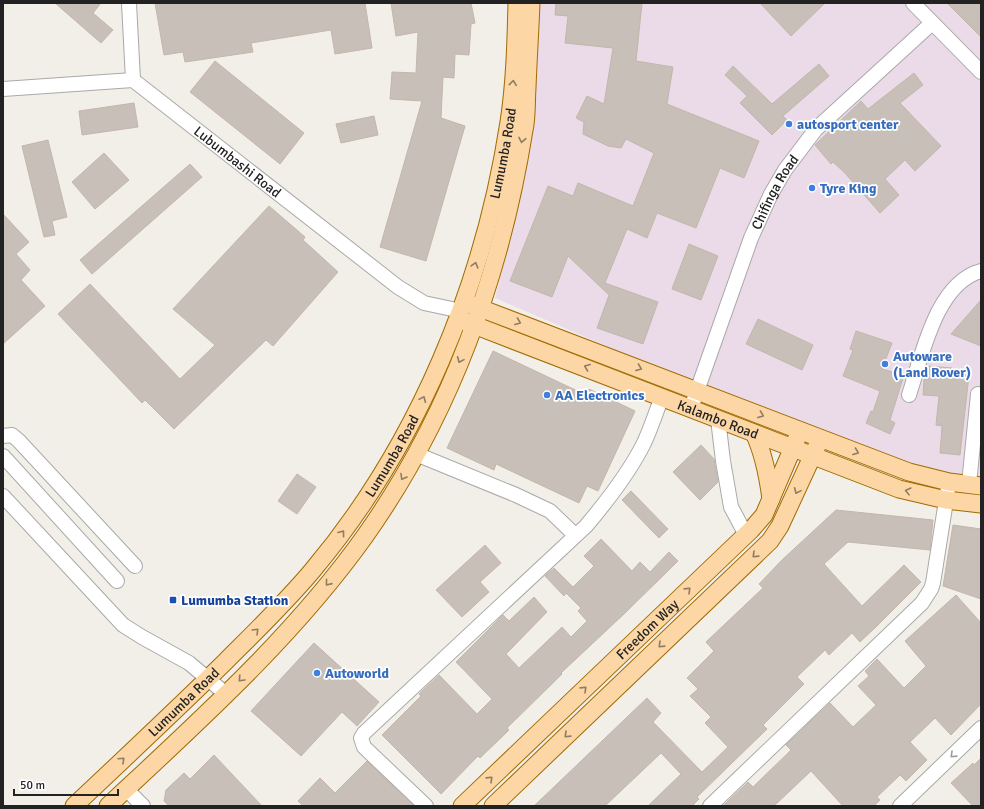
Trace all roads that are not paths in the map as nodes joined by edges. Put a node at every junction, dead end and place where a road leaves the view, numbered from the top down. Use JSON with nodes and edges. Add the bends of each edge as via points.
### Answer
{"nodes":[{"id":1,"x":129,"y":3,"type":"edge"},
{"id":2,"x":517,"y":3,"type":"edge"},
{"id":3,"x":531,"y":3,"type":"edge"},
{"id":4,"x":913,"y":3,"type":"edge"},
{"id":5,"x":932,"y":23,"type":"junction"},
{"id":6,"x":981,"y":72,"type":"edge"},
{"id":7,"x":133,"y":80,"type":"junction"},
{"id":8,"x":3,"y":89,"type":"edge"},
{"id":9,"x":981,"y":270,"type":"edge"},
{"id":10,"x":481,"y":308,"type":"junction"},
{"id":11,"x":458,"y":310,"type":"junction"},
{"id":12,"x":476,"y":324,"type":"junction"},
{"id":13,"x":697,"y":391,"type":"junction"},
{"id":14,"x":978,"y":394,"type":"dead end"},
{"id":15,"x":910,"y":395,"type":"dead end"},
{"id":16,"x":662,"y":397,"type":"junction"},
{"id":17,"x":691,"y":408,"type":"junction"},
{"id":18,"x":718,"y":419,"type":"junction"},
{"id":19,"x":800,"y":430,"type":"junction"},
{"id":20,"x":754,"y":433,"type":"junction"},
{"id":21,"x":3,"y":436,"type":"edge"},
{"id":22,"x":820,"y":438,"type":"junction"},
{"id":23,"x":794,"y":448,"type":"junction"},
{"id":24,"x":416,"y":454,"type":"junction"},
{"id":25,"x":3,"y":456,"type":"edge"},
{"id":26,"x":813,"y":456,"type":"junction"},
{"id":27,"x":949,"y":482,"type":"junction"},
{"id":28,"x":975,"y":485,"type":"edge"},
{"id":29,"x":3,"y":496,"type":"edge"},
{"id":30,"x":771,"y":499,"type":"junction"},
{"id":31,"x":946,"y":500,"type":"junction"},
{"id":32,"x":981,"y":504,"type":"edge"},
{"id":33,"x":575,"y":535,"type":"junction"},
{"id":34,"x":746,"y":535,"type":"junction"},
{"id":35,"x":135,"y":566,"type":"dead end"},
{"id":36,"x":117,"y":581,"type":"dead end"},
{"id":37,"x":208,"y":678,"type":"junction"},
{"id":38,"x":226,"y":694,"type":"junction"},
{"id":39,"x":981,"y":728,"type":"edge"},
{"id":40,"x":126,"y":789,"type":"junction"},
{"id":41,"x":74,"y":806,"type":"edge"},
{"id":42,"x":108,"y":806,"type":"edge"},
{"id":43,"x":143,"y":806,"type":"edge"},
{"id":44,"x":426,"y":806,"type":"edge"},
{"id":45,"x":462,"y":806,"type":"edge"},
{"id":46,"x":493,"y":806,"type":"edge"},
{"id":47,"x":710,"y":806,"type":"edge"},
{"id":48,"x":900,"y":806,"type":"edge"}],
"edges":[{"from":1,"to":7,"type":"street"},
{"from":11,"to":2,"type":"main road","name":"Lumumba Road","one_way":true,"via":[[492,207],[509,122]]},
{"from":3,"to":10,"type":"main road","name":"Lumumba Road","one_way":true,"via":[[525,128],[507,216]]},
{"from":4,"to":5,"type":"street"},
{"from":5,"to":6,"type":"street"},
{"from":5,"to":13,"type":"street","name":"Chifinga Road","via":[[816,129],[785,170],[750,238]]},
{"from":7,"to":8,"type":"street"},
{"from":7,"to":11,"type":"street","name":"Lubumbashi Road","via":[[398,287],[424,303]]},
{"from":9,"to":15,"type":"street","via":[[958,285],[944,300],[934,320]]},
{"from":10,"to":11,"type":"main road","name":"Kalambo Road"},
{"from":10,"to":12,"type":"main road","name":"Lumumba Road"},
{"from":10,"to":13,"type":"main road","name":"Kalambo Road","one_way":true},
{"from":11,"to":12,"type":"main road","name":"Kalambo Road"},
{"from":37,"to":11,"type":"main road","name":"Lumumba Road","one_way":true,"via":[[275,612],[348,526],[392,458],[420,406]]},
{"from":16,"to":12,"type":"main road","name":"Kalambo Road","one_way":true},
{"from":12,"to":24,"type":"main road","name":"Lumumba Road","one_way":true},
{"from":13,"to":17,"type":"street","name":"Chifinga Road"},
{"from":13,"to":19,"type":"main road","name":"Kalambo Road","one_way":true},
{"from":14,"to":28,"type":"street"},
{"from":16,"to":17,"type":"main road","name":"Kalambo Road"},
{"from":16,"to":33,"type":"street","via":[[644,442],[630,467],[602,507]]},
{"from":17,"to":18,"type":"main road","name":"Kalambo Road"},
{"from":18,"to":20,"type":"main road","name":"Kalambo Road"},
{"from":18,"to":34,"type":"street","via":[[731,507]]},
{"from":19,"to":22,"type":"main road","name":"Kalambo Road"},
{"from":19,"to":23,"type":"main road","name":"Freedom Way"},
{"from":20,"to":23,"type":"main road","name":"Kalambo Road"},
{"from":20,"to":30,"type":"main road","via":[[767,470]]},
{"from":21,"to":35,"type":"street","via":[[12,436],[19,441]]},
{"from":22,"to":26,"type":"main road","name":"Freedom Way"},
{"from":22,"to":27,"type":"main road","name":"Kalambo Road","one_way":true,"via":[[909,472]]},
{"from":23,"to":26,"type":"main road","name":"Kalambo Road"},
{"from":23,"to":30,"type":"main road","name":"Freedom Way"},
{"from":24,"to":33,"type":"street","via":[[550,511]]},
{"from":24,"to":38,"type":"main road","name":"Lumumba Road","one_way":true,"via":[[369,531],[327,585]]},
{"from":25,"to":36,"type":"street"},
{"from":31,"to":26,"type":"main road","name":"Kalambo Road","one_way":true,"via":[[900,489]]},
{"from":26,"to":46,"type":"main road","name":"Freedom Way","one_way":true,"via":[[780,526],[770,541]]},
{"from":27,"to":28,"type":"main road","name":"Kalambo Road"},
{"from":27,"to":31,"type":"street"},
{"from":29,"to":37,"type":"street","via":[[123,625],[189,663]]},
{"from":30,"to":34,"type":"main road","name":"Freedom Way","via":[[764,515]]},
{"from":31,"to":32,"type":"main road","name":"Kalambo Road"},
{"from":31,"to":47,"type":"street","via":[[933,583],[922,603]]},
{"from":33,"to":44,"type":"street","via":[[361,738],[364,747]]},
{"from":45,"to":34,"type":"main road","name":"Freedom Way","one_way":true},
{"from":37,"to":38,"type":"street"},
{"from":41,"to":37,"type":"main road","name":"Lumumba Road","one_way":true},
{"from":38,"to":40,"type":"main road","name":"Lumumba Road"},
{"from":39,"to":48,"type":"street","one_way":true},
{"from":40,"to":42,"type":"main road","name":"Lumumba Road"},
{"from":40,"to":43,"type":"street"}]}
